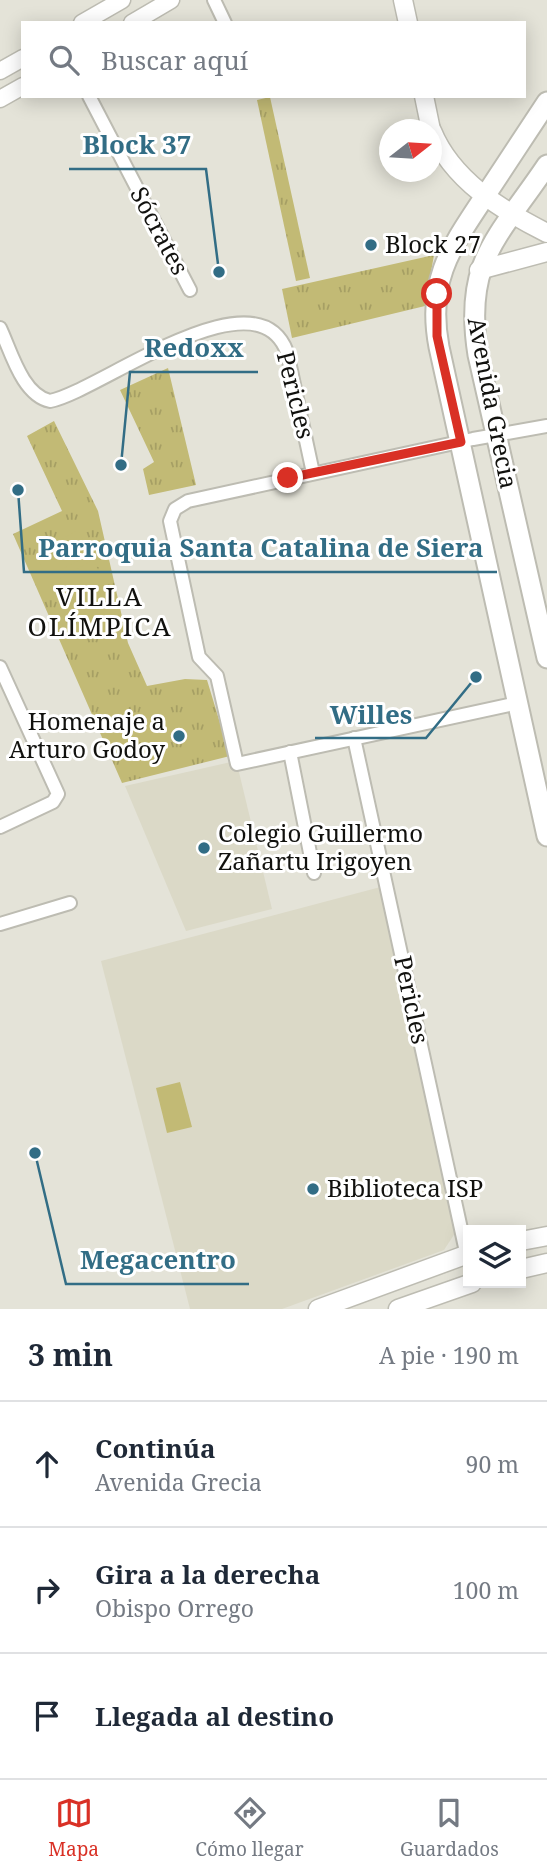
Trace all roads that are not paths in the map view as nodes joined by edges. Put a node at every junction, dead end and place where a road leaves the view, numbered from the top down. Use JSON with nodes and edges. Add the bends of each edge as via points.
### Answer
{"nodes":[{"id":1,"x":122,"y":0,"type":"edge"},
{"id":2,"x":171,"y":0,"type":"edge"},
{"id":3,"x":214,"y":0,"type":"edge"},
{"id":4,"x":406,"y":0,"type":"edge"},
{"id":5,"x":85,"y":21,"type":"edge"},
{"id":6,"x":135,"y":21,"type":"edge"},
{"id":7,"x":224,"y":21,"type":"edge"},
{"id":8,"x":408,"y":21,"type":"edge"},
{"id":9,"x":21,"y":59,"type":"edge"},
{"id":10,"x":0,"y":71,"type":"edge"},
{"id":11,"x":21,"y":87,"type":"edge"},
{"id":12,"x":90,"y":98,"type":"edge"},
{"id":13,"x":424,"y":98,"type":"edge"},
{"id":14,"x":0,"y":99,"type":"edge"},
{"id":15,"x":547,"y":102,"type":"edge"},
{"id":16,"x":429,"y":119,"type":"edge"},
{"id":17,"x":442,"y":150,"type":"edge"},
{"id":18,"x":547,"y":165,"type":"edge"},
{"id":19,"x":485,"y":196,"type":"junction"},
{"id":20,"x":514,"y":214,"type":"junction"},
{"id":21,"x":547,"y":233,"type":"edge"},
{"id":22,"x":547,"y":251,"type":"edge"},
{"id":23,"x":479,"y":270,"type":"junction"},
{"id":24,"x":190,"y":290,"type":"dead end"},
{"id":25,"x":0,"y":328,"type":"edge"},
{"id":26,"x":547,"y":426,"type":"edge"},
{"id":27,"x":496,"y":435,"type":"junction"},
{"id":28,"x":461,"y":442,"type":"junction"},
{"id":29,"x":313,"y":472,"type":"junction"},
{"id":30,"x":541,"y":604,"type":"edge"},
{"id":31,"x":547,"y":658,"type":"edge"},
{"id":32,"x":0,"y":667,"type":"edge"},
{"id":33,"x":518,"y":703,"type":"junction"},
{"id":34,"x":354,"y":738,"type":"junction"},
{"id":35,"x":290,"y":752,"type":"junction"},
{"id":36,"x":0,"y":827,"type":"edge"},
{"id":37,"x":547,"y":836,"type":"edge"},
{"id":38,"x":314,"y":873,"type":"dead end"},
{"id":39,"x":71,"y":903,"type":"dead end"},
{"id":40,"x":0,"y":924,"type":"edge"},
{"id":41,"x":463,"y":1234,"type":"edge"},
{"id":42,"x":547,"y":1236,"type":"edge"},
{"id":43,"x":526,"y":1240,"type":"edge"},
{"id":44,"x":463,"y":1259,"type":"edge"},
{"id":45,"x":547,"y":1263,"type":"edge"},
{"id":46,"x":526,"y":1268,"type":"edge"},
{"id":47,"x":463,"y":1286,"type":"edge"},
{"id":48,"x":318,"y":1309,"type":"edge"},
{"id":49,"x":398,"y":1309,"type":"edge"}],
"edges":[{"from":1,"to":5,"type":"street"},
{"from":2,"to":6,"type":"street"},
{"from":3,"to":7,"type":"street"},
{"from":4,"to":8,"type":"main road"},
{"from":9,"to":10,"type":"street"},
{"from":11,"to":14,"type":"street"},
{"from":12,"to":24,"type":"street","name":"Sócrates"},
{"from":13,"to":16,"type":"main road"},
{"from":15,"to":19,"type":"main road","name":"Avenida Grecia"},
{"from":17,"to":19,"type":"main road","via":[[450,164]]},
{"from":18,"to":20,"type":"main road","name":"Avenida Grecia"},
{"from":19,"to":20,"type":"main road"},
{"from":19,"to":28,"type":"main road","name":"Avenida Grecia","via":[[448,253],[437,294],[437,336]]},
{"from":20,"to":21,"type":"main road"},
{"from":20,"to":23,"type":"main road","name":"Avenida Grecia"},
{"from":22,"to":23,"type":"main road"},
{"from":23,"to":27,"type":"main road","name":"Avenida Grecia","via":[[474,331]]},
{"from":25,"to":29,"type":"street","name":"Pericles","via":[[28,386],[47,401],[199,331],[262,327],[285,346]]},
{"from":26,"to":27,"type":"street"},
{"from":27,"to":28,"type":"street"},
{"from":27,"to":30,"type":"main road","name":"Avenida Grecia"},
{"from":28,"to":29,"type":"street"},
{"from":28,"to":33,"type":"main road","name":"Avenida Grecia"},
{"from":29,"to":35,"type":"street","via":[[188,501],[175,509],[170,521],[199,657],[217,676],[237,764]]},
{"from":30,"to":31,"type":"main road","name":"Avenida Grecia"},
{"from":32,"to":36,"type":"street","via":[[57,788],[55,800]]},
{"from":33,"to":34,"type":"street"},
{"from":33,"to":37,"type":"main road","name":"Avenida Grecia"},
{"from":34,"to":35,"type":"street"},
{"from":34,"to":41,"type":"street","name":"Pericles"},
{"from":35,"to":38,"type":"street"},
{"from":39,"to":40,"type":"street"},
{"from":42,"to":43,"type":"main road"},
{"from":44,"to":48,"type":"main road"},
{"from":45,"to":46,"type":"main road"},
{"from":47,"to":49,"type":"main road"}]}
